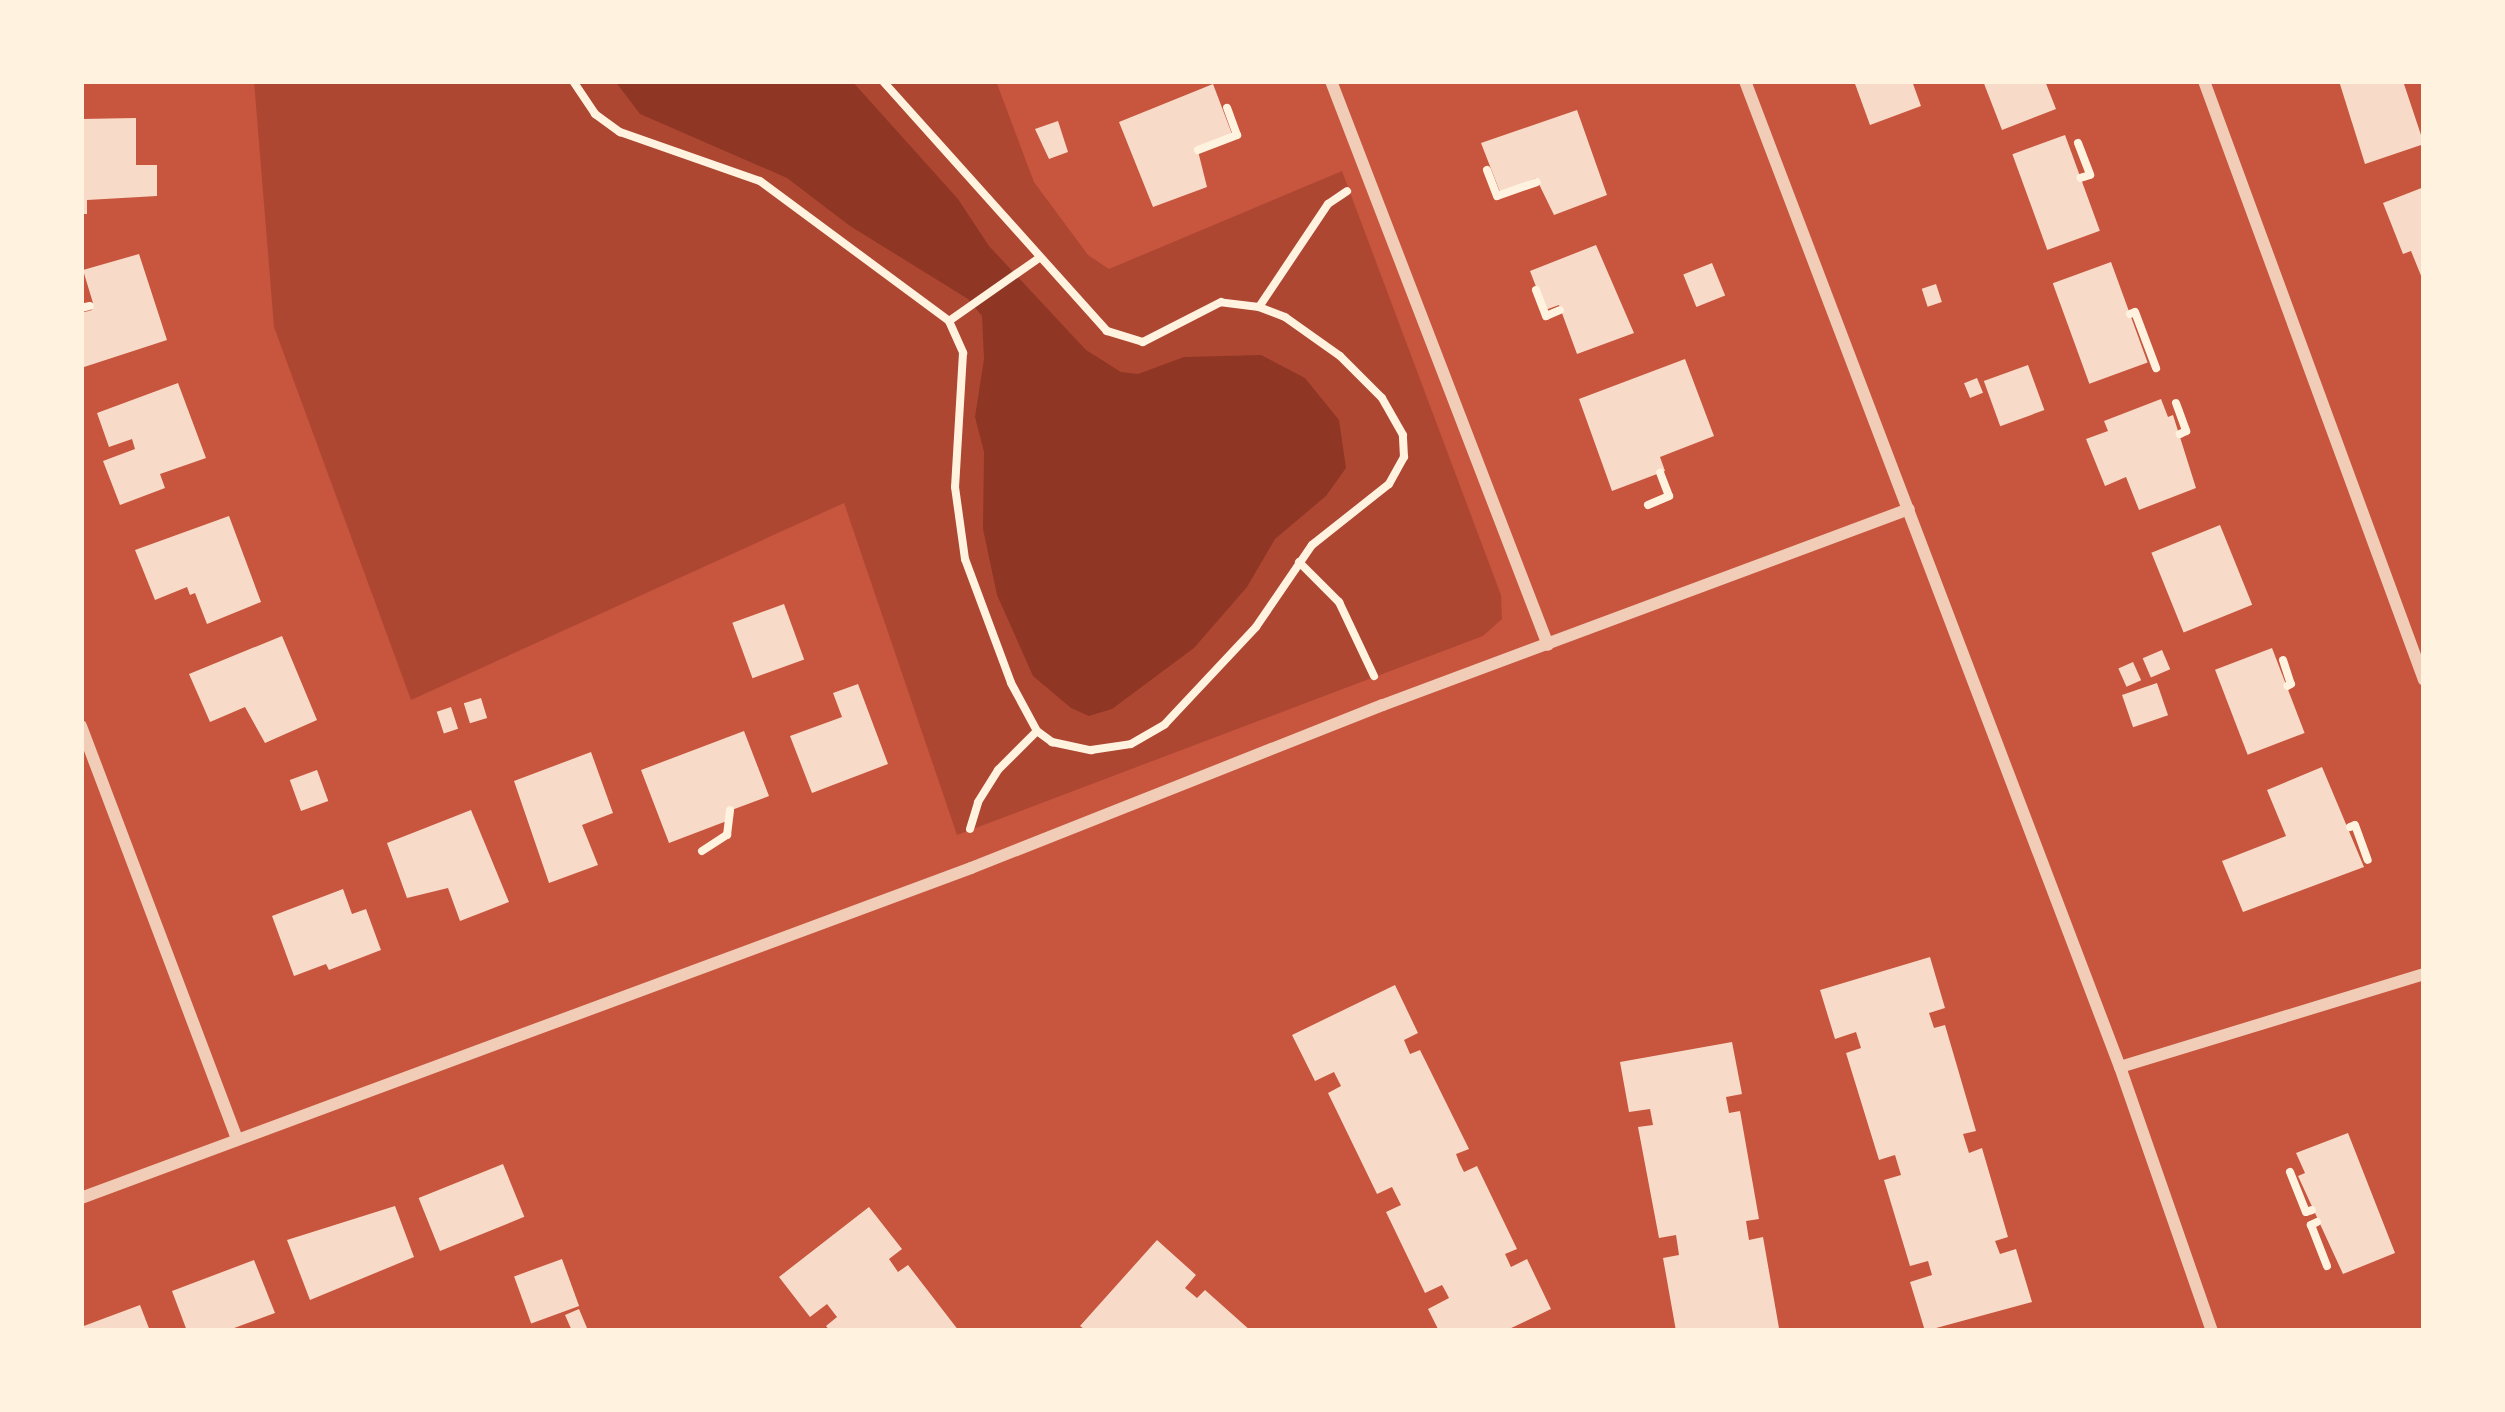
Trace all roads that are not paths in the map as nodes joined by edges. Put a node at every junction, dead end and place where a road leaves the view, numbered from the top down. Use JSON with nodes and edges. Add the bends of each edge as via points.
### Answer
{"nodes":[{"id":1,"x":1330,"y":81,"type":"edge"},
{"id":2,"x":1745,"y":81,"type":"edge"},
{"id":3,"x":2204,"y":81,"type":"edge"},
{"id":4,"x":1909,"y":508,"type":"junction"},
{"id":5,"x":1548,"y":645,"type":"junction"},
{"id":6,"x":2424,"y":680,"type":"edge"},
{"id":7,"x":81,"y":726,"type":"edge"},
{"id":8,"x":2424,"y":974,"type":"edge"},
{"id":9,"x":2120,"y":1067,"type":"junction"},
{"id":10,"x":237,"y":1139,"type":"junction"},
{"id":11,"x":81,"y":1198,"type":"edge"},
{"id":12,"x":2212,"y":1331,"type":"edge"}],
"edges":[{"from":1,"to":5,"type":"street"},
{"from":2,"to":4,"type":"street"},
{"from":3,"to":6,"type":"street"},
{"from":4,"to":5,"type":"street"},
{"from":4,"to":9,"type":"street"},
{"from":5,"to":10,"type":"street"},
{"from":7,"to":10,"type":"street"},
{"from":8,"to":9,"type":"street"},
{"from":9,"to":12,"type":"street"},
{"from":10,"to":11,"type":"street"}]}
